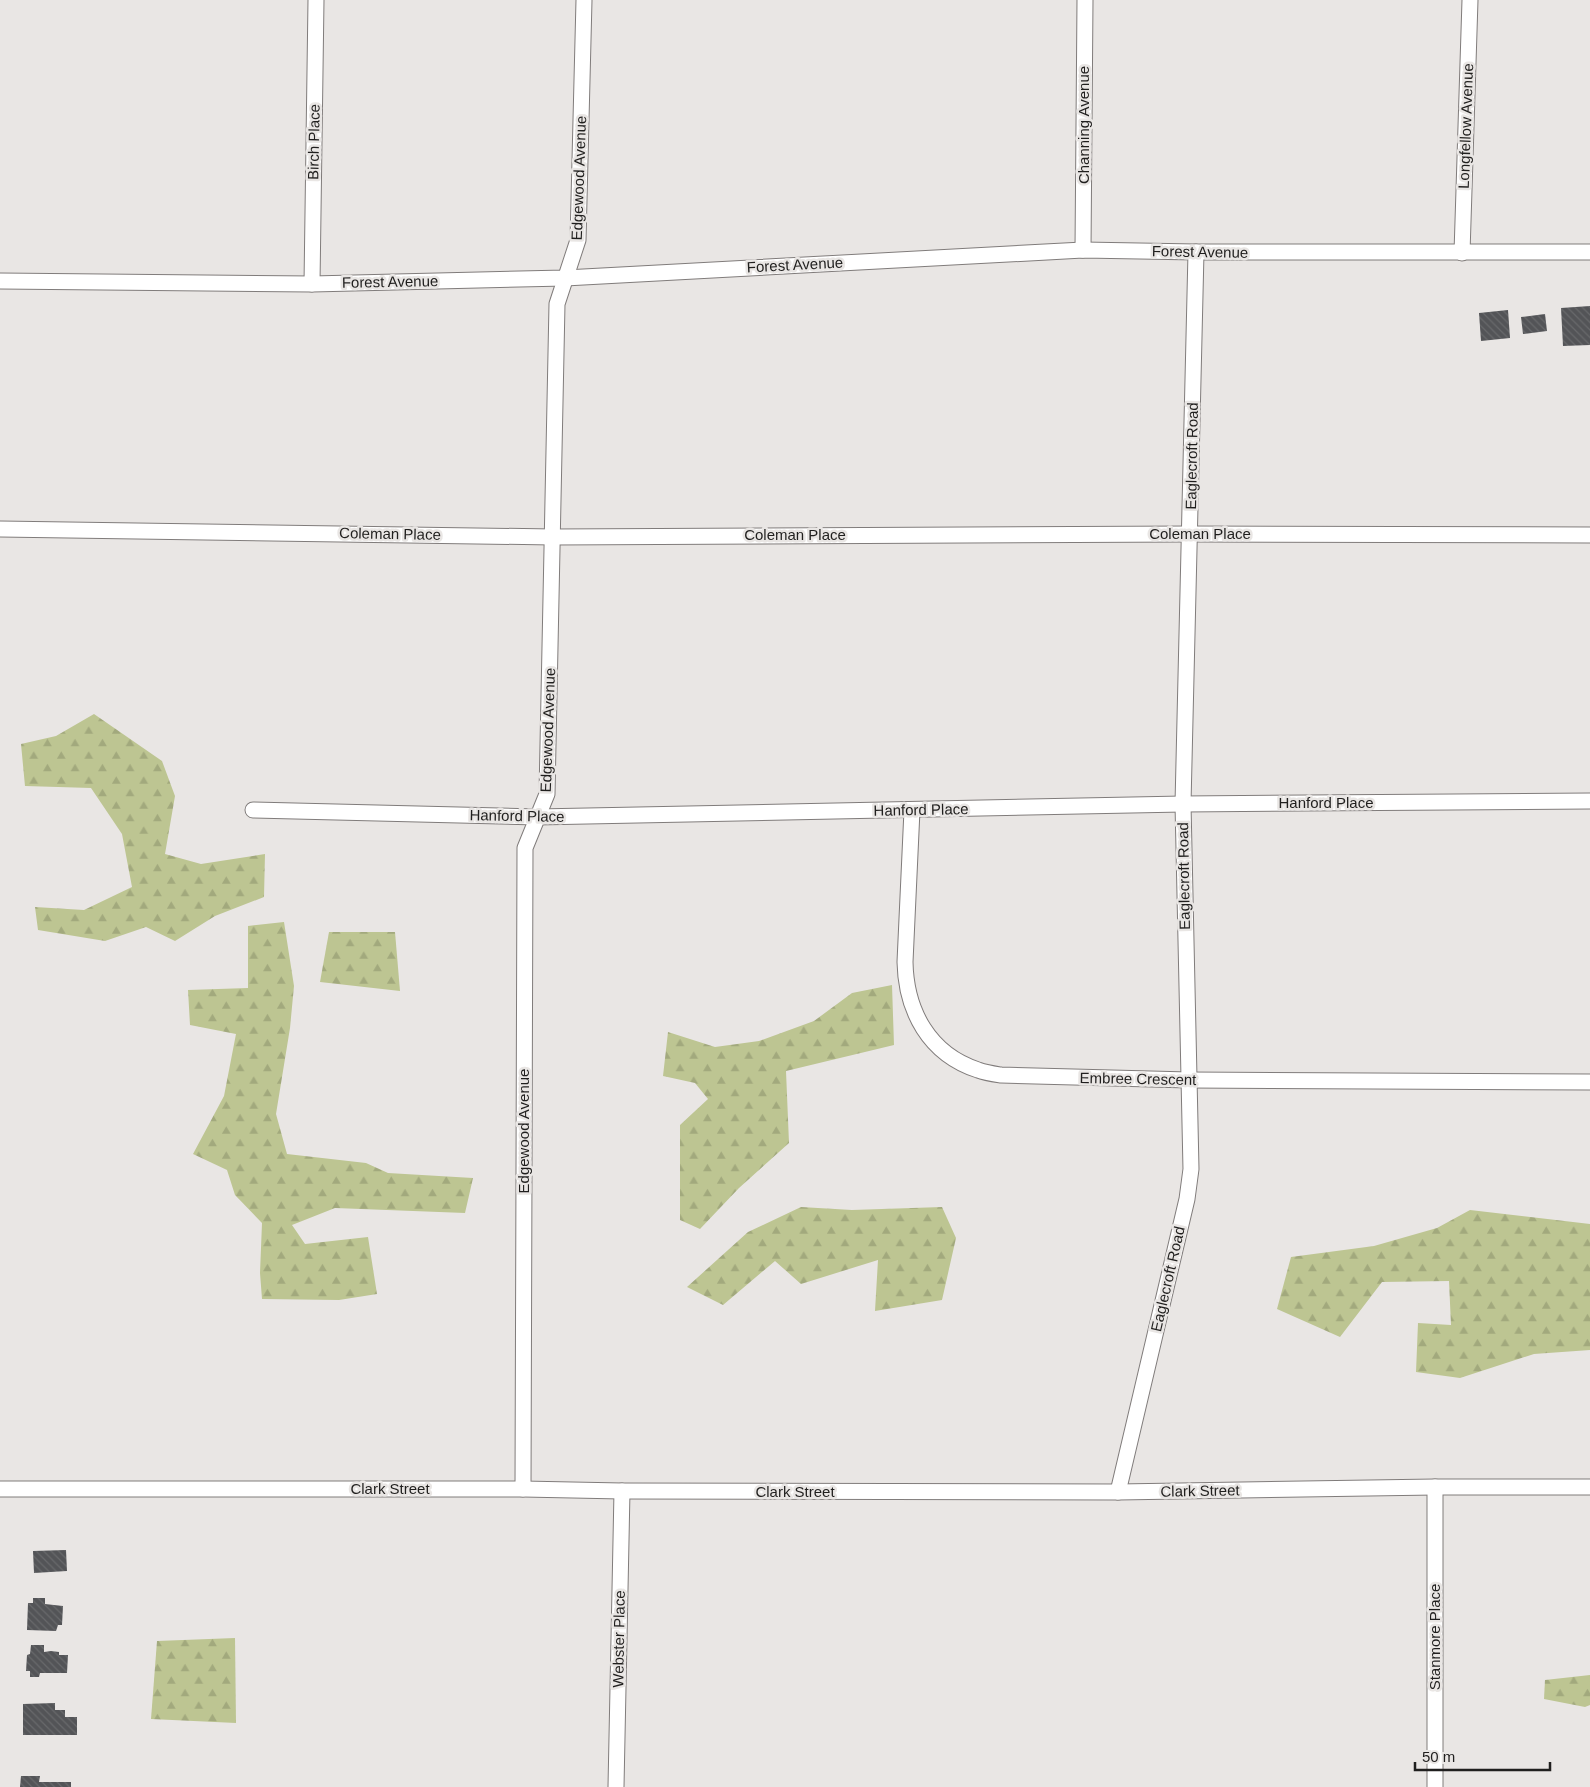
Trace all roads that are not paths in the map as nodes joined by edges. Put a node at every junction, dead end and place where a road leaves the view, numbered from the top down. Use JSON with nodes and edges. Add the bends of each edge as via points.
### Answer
{"nodes":[{"id":1,"x":316,"y":0,"type":"edge"},
{"id":2,"x":584,"y":0,"type":"edge"},
{"id":3,"x":1085,"y":0,"type":"edge"},
{"id":4,"x":1470,"y":0,"type":"edge"},
{"id":5,"x":1083,"y":250,"type":"junction"},
{"id":6,"x":1196,"y":252,"type":"junction"},
{"id":7,"x":1590,"y":252,"type":"edge"},
{"id":8,"x":1462,"y":253,"type":"junction"},
{"id":9,"x":565,"y":278,"type":"junction"},
{"id":10,"x":0,"y":281,"type":"edge"},
{"id":11,"x":312,"y":284,"type":"junction"},
{"id":12,"x":0,"y":529,"type":"edge"},
{"id":13,"x":1190,"y":534,"type":"junction"},
{"id":14,"x":1590,"y":535,"type":"edge"},
{"id":15,"x":553,"y":536,"type":"junction"},
{"id":16,"x":1590,"y":801,"type":"edge"},
{"id":17,"x":1183,"y":804,"type":"junction"},
{"id":18,"x":253,"y":810,"type":"dead end"},
{"id":19,"x":912,"y":810,"type":"junction"},
{"id":20,"x":537,"y":817,"type":"junction"},
{"id":21,"x":1188,"y":1080,"type":"junction"},
{"id":22,"x":1590,"y":1082,"type":"edge"},
{"id":23,"x":1435,"y":1487,"type":"junction"},
{"id":24,"x":1590,"y":1488,"type":"edge"},
{"id":25,"x":0,"y":1489,"type":"edge"},
{"id":26,"x":523,"y":1489,"type":"junction"},
{"id":27,"x":622,"y":1491,"type":"junction"},
{"id":28,"x":1118,"y":1492,"type":"junction"},
{"id":29,"x":616,"y":1787,"type":"edge"},
{"id":30,"x":1434,"y":1787,"type":"edge"}],
"edges":[{"from":1,"to":11,"type":"street","name":"Birch Place"},
{"from":2,"to":9,"type":"street","name":"Edgewood Avenue","via":[[578,240]]},
{"from":3,"to":5,"type":"street","name":"Channing Avenue"},
{"from":4,"to":8,"type":"street","name":"Longfellow Avenue"},
{"from":5,"to":6,"type":"street","name":"Forest Avenue"},
{"from":5,"to":9,"type":"street","name":"Forest Avenue"},
{"from":6,"to":8,"type":"street","name":"Forest Avenue"},
{"from":6,"to":13,"type":"street","name":"Eaglecroft Road"},
{"from":7,"to":8,"type":"street","name":"Forest Avenue"},
{"from":9,"to":11,"type":"street","name":"Forest Avenue"},
{"from":9,"to":15,"type":"street","name":"Edgewood Avenue","via":[[557,304]]},
{"from":10,"to":11,"type":"street","name":"Forest Avenue"},
{"from":12,"to":15,"type":"street","name":"Coleman Place"},
{"from":13,"to":14,"type":"street","name":"Coleman Place"},
{"from":13,"to":15,"type":"street","name":"Coleman Place"},
{"from":13,"to":17,"type":"street","name":"Eaglecroft Road"},
{"from":15,"to":20,"type":"street","name":"Edgewood Avenue","via":[[547,794]]},
{"from":16,"to":17,"type":"street","name":"Hanford Place"},
{"from":17,"to":19,"type":"street","name":"Hanford Place"},
{"from":17,"to":21,"type":"street","name":"Eaglecroft Road"},
{"from":18,"to":20,"type":"street","name":"Hanford Place"},
{"from":19,"to":20,"type":"street","name":"Hanford Place"},
{"from":19,"to":21,"type":"street","name":"Embree Crescent","via":[[905,980],[919,1023],[940,1049],[979,1071],[1001,1075]]},
{"from":20,"to":26,"type":"street","name":"Edgewood Avenue","via":[[525,848]]},
{"from":21,"to":22,"type":"street","name":"Embree Crescent"},
{"from":21,"to":28,"type":"street","name":"Eaglecroft Road","via":[[1191,1169],[1187,1199]]},
{"from":23,"to":24,"type":"street","name":"Clark Street"},
{"from":23,"to":28,"type":"street","name":"Clark Street"},
{"from":23,"to":30,"type":"street","name":"Stanmore Place"},
{"from":25,"to":26,"type":"street","name":"Clark Street"},
{"from":26,"to":27,"type":"street","name":"Clark Street"},
{"from":27,"to":28,"type":"street","name":"Clark Street"},
{"from":27,"to":29,"type":"street","name":"Webster Place"}]}
